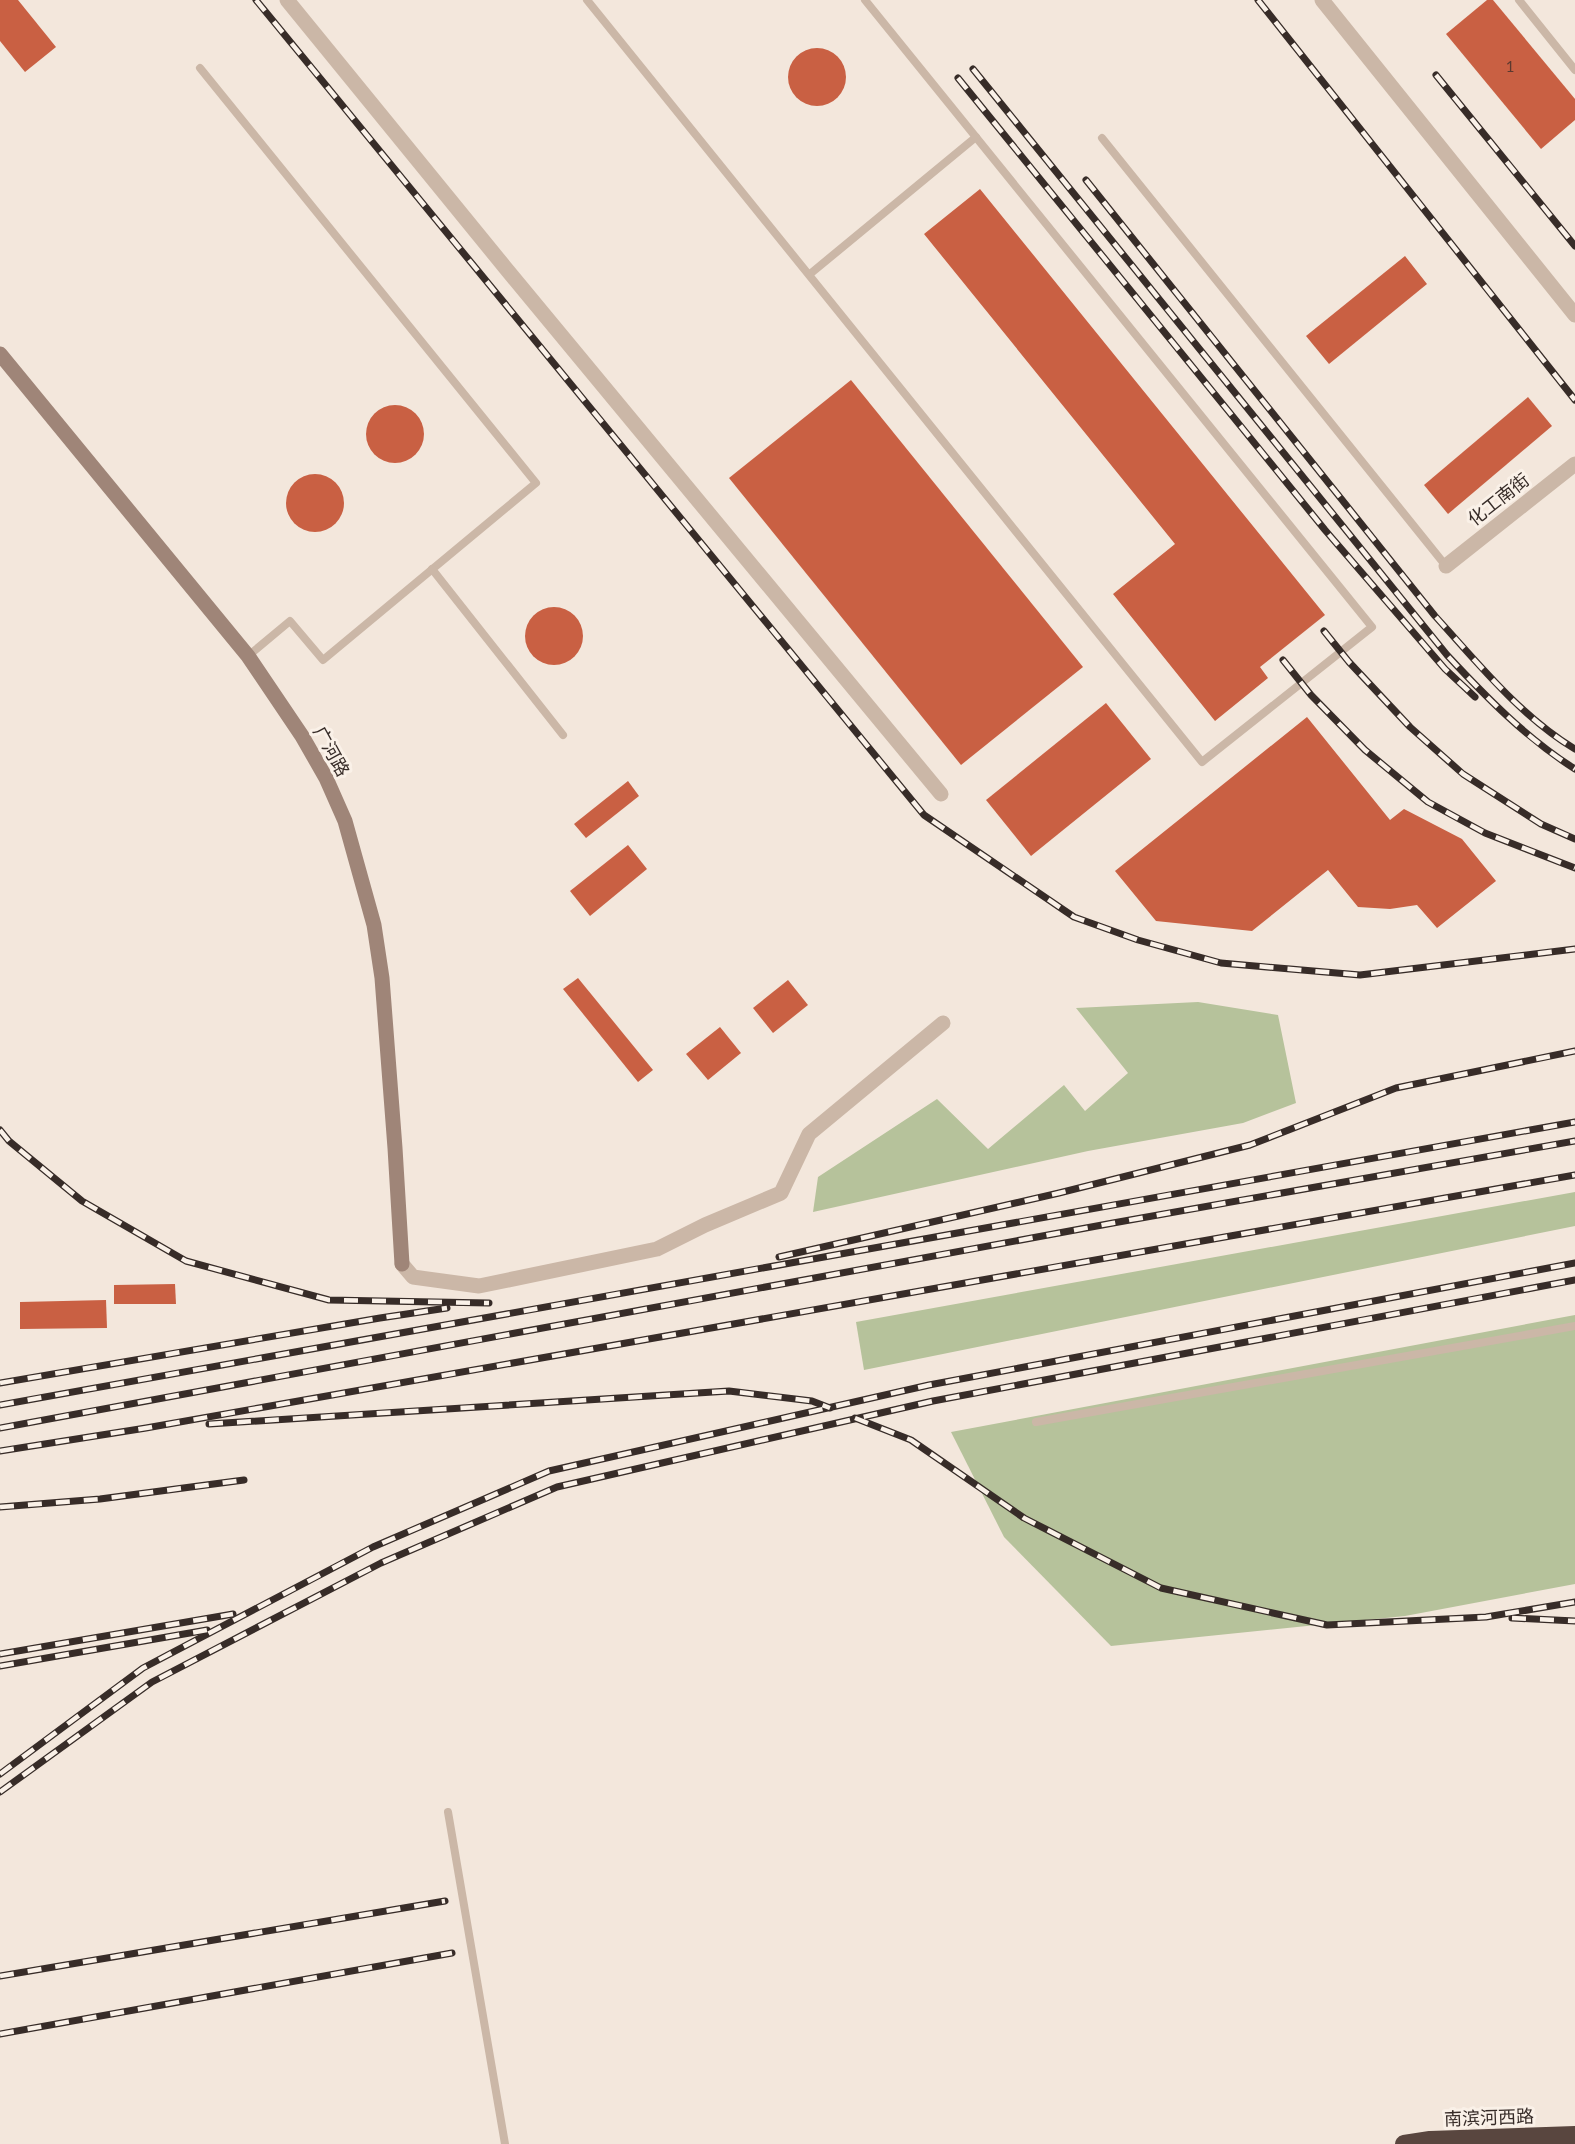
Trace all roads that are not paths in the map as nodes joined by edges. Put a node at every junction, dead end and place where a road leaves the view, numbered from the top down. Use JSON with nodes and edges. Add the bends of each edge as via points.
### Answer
{"nodes":[{"id":1,"x":287,"y":0,"type":"edge"},
{"id":2,"x":587,"y":0,"type":"edge"},
{"id":3,"x":865,"y":0,"type":"edge"},
{"id":4,"x":1322,"y":0,"type":"edge"},
{"id":5,"x":1519,"y":0,"type":"edge"},
{"id":6,"x":200,"y":68,"type":"dead end"},
{"id":7,"x":1575,"y":70,"type":"edge"},
{"id":8,"x":976,"y":137,"type":"junction"},
{"id":9,"x":1102,"y":138,"type":"dead end"},
{"id":10,"x":810,"y":274,"type":"junction"},
{"id":11,"x":1575,"y":315,"type":"edge"},
{"id":12,"x":0,"y":354,"type":"edge"},
{"id":13,"x":1575,"y":464,"type":"edge"},
{"id":14,"x":1446,"y":566,"type":"joint"},
{"id":15,"x":432,"y":569,"type":"junction"},
{"id":16,"x":248,"y":656,"type":"junction"},
{"id":17,"x":563,"y":735,"type":"dead end"},
{"id":18,"x":940,"y":794,"type":"dead end"},
{"id":19,"x":943,"y":1023,"type":"dead end"},
{"id":20,"x":1575,"y":1326,"type":"edge"},
{"id":21,"x":1035,"y":1422,"type":"dead end"},
{"id":22,"x":448,"y":1812,"type":"dead end"},
{"id":23,"x":1575,"y":2135,"type":"edge"},
{"id":24,"x":505,"y":2144,"type":"edge"},
{"id":25,"x":1404,"y":2144,"type":"edge"}],
"edges":[{"from":1,"to":18,"type":"street"},
{"from":2,"to":10,"type":"lane"},
{"from":3,"to":8,"type":"lane"},
{"from":4,"to":11,"type":"street"},
{"from":5,"to":7,"type":"lane"},
{"from":6,"to":15,"type":"lane","via":[[536,483]]},
{"from":8,"to":10,"type":"lane"},
{"from":8,"to":10,"type":"lane","via":[[1372,627],[1202,762]]},
{"from":9,"to":14,"type":"lane"},
{"from":12,"to":16,"type":"street","name":"广河路"},
{"from":13,"to":14,"type":"street","name":"化工南街"},
{"from":15,"to":16,"type":"lane","via":[[323,660],[290,621]]},
{"from":15,"to":17,"type":"lane"},
{"from":16,"to":19,"type":"street","name":"广河路","via":[[326,778],[361,872],[382,978],[402,1264],[414,1277],[479,1286],[657,1249],[781,1193],[809,1134]]},
{"from":20,"to":21,"type":"lane"},
{"from":22,"to":24,"type":"lane"},
{"from":23,"to":25,"type":"highway","name":"南滨河西路"}]}
